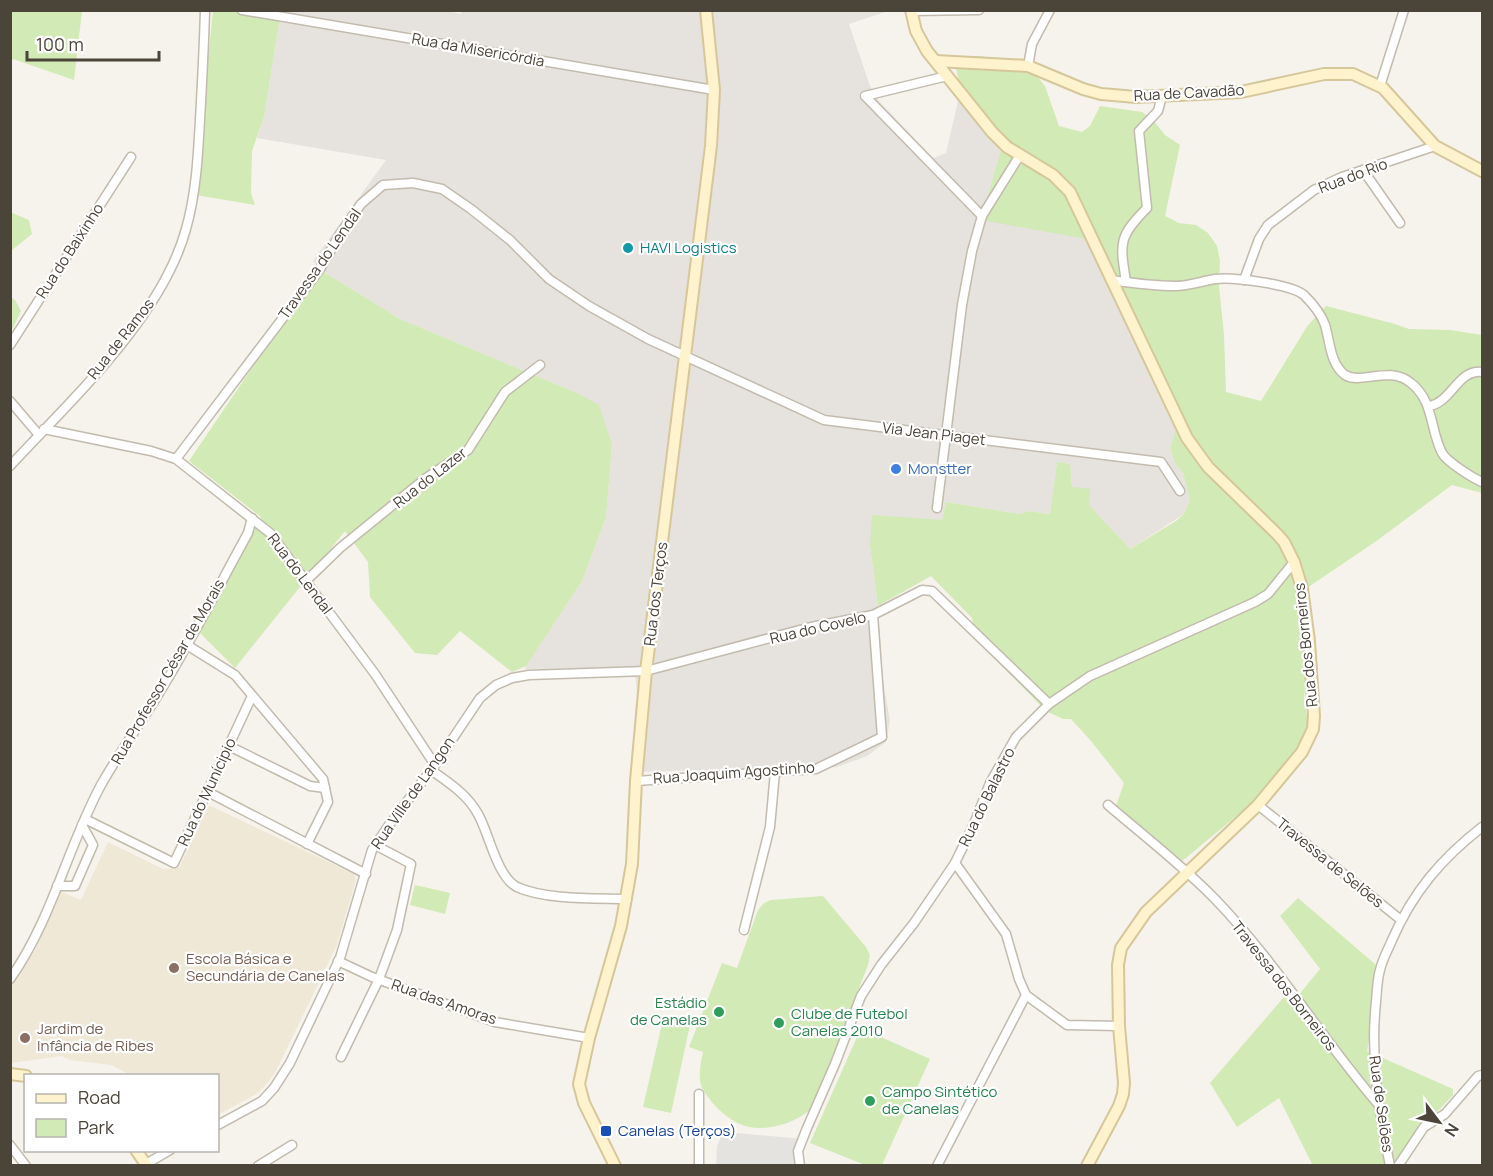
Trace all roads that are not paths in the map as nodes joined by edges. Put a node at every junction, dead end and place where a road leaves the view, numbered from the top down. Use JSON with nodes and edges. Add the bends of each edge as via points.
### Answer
{"nodes":[{"id":1,"x":205,"y":10,"type":"edge"},
{"id":2,"x":242,"y":10,"type":"edge"},
{"id":3,"x":706,"y":10,"type":"edge"},
{"id":4,"x":979,"y":10,"type":"edge"},
{"id":5,"x":1050,"y":10,"type":"edge"},
{"id":6,"x":1404,"y":10,"type":"edge"},
{"id":7,"x":911,"y":11,"type":"edge"},
{"id":8,"x":936,"y":61,"type":"junction"},
{"id":9,"x":1028,"y":66,"type":"junction"},
{"id":10,"x":947,"y":75,"type":"junction"},
{"id":11,"x":1380,"y":86,"type":"junction"},
{"id":12,"x":714,"y":90,"type":"junction"},
{"id":13,"x":1162,"y":96,"type":"junction"},
{"id":14,"x":1435,"y":146,"type":"junction"},
{"id":15,"x":1020,"y":155,"type":"junction"},
{"id":16,"x":131,"y":157,"type":"dead end"},
{"id":17,"x":1363,"y":170,"type":"junction"},
{"id":18,"x":1482,"y":171,"type":"edge"},
{"id":19,"x":982,"y":216,"type":"junction"},
{"id":20,"x":1400,"y":223,"type":"dead end"},
{"id":21,"x":1111,"y":280,"type":"junction"},
{"id":22,"x":1244,"y":280,"type":"junction"},
{"id":23,"x":1126,"y":282,"type":"junction"},
{"id":24,"x":10,"y":345,"type":"edge"},
{"id":25,"x":685,"y":357,"type":"junction"},
{"id":26,"x":540,"y":364,"type":"dead end"},
{"id":27,"x":1482,"y":372,"type":"edge"},
{"id":28,"x":10,"y":400,"type":"edge"},
{"id":29,"x":1429,"y":406,"type":"junction"},
{"id":30,"x":42,"y":432,"type":"junction"},
{"id":31,"x":946,"y":436,"type":"junction"},
{"id":32,"x":176,"y":459,"type":"junction"},
{"id":33,"x":10,"y":466,"type":"edge"},
{"id":34,"x":1482,"y":482,"type":"edge"},
{"id":35,"x":1180,"y":491,"type":"dead end"},
{"id":36,"x":938,"y":507,"type":"dead end"},
{"id":37,"x":252,"y":518,"type":"junction"},
{"id":38,"x":1294,"y":562,"type":"junction"},
{"id":39,"x":306,"y":581,"type":"junction"},
{"id":40,"x":873,"y":615,"type":"junction"},
{"id":41,"x":187,"y":645,"type":"junction"},
{"id":42,"x":646,"y":670,"type":"junction"},
{"id":43,"x":252,"y":696,"type":"junction"},
{"id":44,"x":1049,"y":704,"type":"junction"},
{"id":45,"x":229,"y":746,"type":"junction"},
{"id":46,"x":433,"y":768,"type":"junction"},
{"id":47,"x":775,"y":772,"type":"junction"},
{"id":48,"x":636,"y":781,"type":"junction"},
{"id":49,"x":325,"y":788,"type":"junction"},
{"id":50,"x":208,"y":792,"type":"junction"},
{"id":51,"x":1108,"y":805,"type":"dead end"},
{"id":52,"x":1258,"y":805,"type":"junction"},
{"id":53,"x":84,"y":822,"type":"junction"},
{"id":54,"x":1482,"y":827,"type":"edge"},
{"id":55,"x":307,"y":844,"type":"junction"},
{"id":56,"x":375,"y":845,"type":"junction"},
{"id":57,"x":955,"y":863,"type":"junction"},
{"id":58,"x":1186,"y":872,"type":"junction"},
{"id":59,"x":366,"y":874,"type":"junction"},
{"id":60,"x":57,"y":886,"type":"junction"},
{"id":61,"x":627,"y":899,"type":"junction"},
{"id":62,"x":1401,"y":920,"type":"junction"},
{"id":63,"x":744,"y":930,"type":"dead end"},
{"id":64,"x":338,"y":961,"type":"junction"},
{"id":65,"x":10,"y":979,"type":"edge"},
{"id":66,"x":379,"y":979,"type":"junction"},
{"id":67,"x":1026,"y":995,"type":"junction"},
{"id":68,"x":1119,"y":1026,"type":"junction"},
{"id":69,"x":589,"y":1038,"type":"junction"},
{"id":70,"x":341,"y":1057,"type":"dead end"},
{"id":71,"x":1482,"y":1075,"type":"edge"},
{"id":72,"x":699,"y":1094,"type":"dead end"},
{"id":73,"x":1378,"y":1104,"type":"junction"},
{"id":74,"x":219,"y":1124,"type":"edge"},
{"id":75,"x":292,"y":1145,"type":"dead end"},
{"id":76,"x":10,"y":1146,"type":"edge"},
{"id":77,"x":137,"y":1152,"type":"edge"},
{"id":78,"x":167,"y":1152,"type":"edge"},
{"id":79,"x":146,"y":1165,"type":"edge"},
{"id":80,"x":26,"y":1166,"type":"edge"},
{"id":81,"x":258,"y":1166,"type":"edge"},
{"id":82,"x":615,"y":1166,"type":"edge"},
{"id":83,"x":699,"y":1166,"type":"edge"},
{"id":84,"x":800,"y":1166,"type":"edge"},
{"id":85,"x":937,"y":1166,"type":"edge"},
{"id":86,"x":1087,"y":1166,"type":"edge"},
{"id":87,"x":1390,"y":1166,"type":"edge"},
{"id":88,"x":1398,"y":1166,"type":"edge"}],
"edges":[{"from":1,"to":30,"type":"street","name":"Rua de Ramos","via":[[198,158],[186,230],[146,311],[108,360]]},
{"from":2,"to":12,"type":"street","name":"Rua da Misericórdia"},
{"from":3,"to":12,"type":"street","name":"Rua dos Terços"},
{"from":4,"to":7,"type":"street"},
{"from":5,"to":9,"type":"street","via":[[1032,44]]},
{"from":6,"to":11,"type":"street"},
{"from":7,"to":8,"type":"street","name":"Rua dos Borneiros","via":[[916,32]]},
{"from":8,"to":9,"type":"street","name":"Rua de Cavadão"},
{"from":8,"to":10,"type":"street","name":"Rua dos Borneiros"},
{"from":9,"to":13,"type":"street","name":"Rua de Cavadão","via":[[1101,94]]},
{"from":10,"to":15,"type":"street","name":"Rua dos Borneiros","via":[[992,132]]},
{"from":10,"to":19,"type":"street","via":[[865,96]]},
{"from":11,"to":13,"type":"street","name":"Rua de Cavadão","via":[[1353,74],[1339,73],[1241,92]]},
{"from":11,"to":14,"type":"street","name":"Rua de Cavadão"},
{"from":12,"to":25,"type":"street","name":"Rua dos Terços","via":[[711,146]]},
{"from":13,"to":23,"type":"street","via":[[1158,111],[1139,131],[1147,208],[1123,238]]},
{"from":14,"to":17,"type":"street","name":"Rua do Rio"},
{"from":14,"to":18,"type":"street","name":"Rua de Cavadão"},
{"from":15,"to":19,"type":"street"},
{"from":15,"to":21,"type":"street","name":"Rua dos Borneiros","via":[[1053,175],[1070,192]]},
{"from":16,"to":24,"type":"street","name":"Rua do Baixinho"},
{"from":17,"to":20,"type":"street"},
{"from":17,"to":22,"type":"street","name":"Rua do Rio","via":[[1314,190],[1268,225]]},
{"from":19,"to":31,"type":"street","via":[[966,279]]},
{"from":21,"to":23,"type":"street"},
{"from":21,"to":38,"type":"street","name":"Rua dos Borneiros","via":[[1187,438],[1213,472],[1284,542]]},
{"from":22,"to":23,"type":"street","via":[[1218,279],[1178,286]]},
{"from":22,"to":29,"type":"street","via":[[1267,282],[1302,293],[1317,309],[1333,359],[1346,375],[1395,375],[1412,383]]},
{"from":25,"to":31,"type":"street","name":"Via Jean Piaget","via":[[824,420]]},
{"from":25,"to":32,"type":"street","name":"Travessa do Lendal","via":[[589,306],[549,279],[510,240],[442,189],[413,183],[383,185],[361,204],[320,269]]},
{"from":25,"to":42,"type":"street","name":"Rua dos Terços"},
{"from":26,"to":39,"type":"street","name":"Rua do Lazer","via":[[505,392],[468,450],[426,478]]},
{"from":27,"to":29,"type":"street","via":[[1466,376],[1437,405]]},
{"from":28,"to":30,"type":"street"},
{"from":29,"to":34,"type":"street","via":[[1443,454]]},
{"from":30,"to":32,"type":"street","name":"Rua do Lendal"},
{"from":30,"to":33,"type":"street","name":"Rua de Ramos"},
{"from":31,"to":35,"type":"street","name":"Via Jean Piaget","via":[[1161,462]]},
{"from":31,"to":36,"type":"street"},
{"from":32,"to":37,"type":"street","name":"Rua do Lendal"},
{"from":37,"to":39,"type":"street","name":"Rua do Lendal","via":[[270,533]]},
{"from":37,"to":41,"type":"street","name":"Rua Professor César de Morais","via":[[248,533]]},
{"from":38,"to":44,"type":"street","name":"Rua do Balastro","via":[[1268,594],[1255,602],[1090,676]]},
{"from":38,"to":52,"type":"street","name":"Rua dos Borneiros","via":[[1302,588],[1309,641],[1313,729],[1302,752]]},
{"from":39,"to":46,"type":"street","name":"Rua do Lendal","via":[[375,674]]},
{"from":40,"to":42,"type":"street","name":"Rua do Covelo"},
{"from":40,"to":44,"type":"street","name":"Rua do Covelo","via":[[922,590],[932,591]]},
{"from":40,"to":47,"type":"street","name":"Rua Joaquim Agostinho","via":[[882,737],[816,770]]},
{"from":41,"to":43,"type":"street","via":[[235,675]]},
{"from":41,"to":53,"type":"street","name":"Rua Professor César de Morais","via":[[102,785]]},
{"from":42,"to":46,"type":"street","name":"Rua Ville de Langon","via":[[529,675],[496,685],[480,698]]},
{"from":42,"to":48,"type":"street","name":"Rua dos Terços"},
{"from":43,"to":45,"type":"street","name":"Rua do Munícipio"},
{"from":43,"to":49,"type":"street","via":[[323,779]]},
{"from":44,"to":57,"type":"street","name":"Rua do Balastro","via":[[1016,737],[990,783]]},
{"from":45,"to":49,"type":"street","via":[[310,786]]},
{"from":45,"to":50,"type":"street","name":"Rua do Munícipio"},
{"from":46,"to":56,"type":"street","name":"Rua Ville de Langon"},
{"from":46,"to":61,"type":"street","name":"Rua do Lendal","via":[[460,790],[478,813],[498,866],[514,886],[537,894]]},
{"from":47,"to":48,"type":"street","name":"Rua Joaquim Agostinho"},
{"from":47,"to":63,"type":"street","via":[[770,827]]},
{"from":48,"to":61,"type":"street","name":"Rua dos Terços"},
{"from":49,"to":55,"type":"street","via":[[328,802]]},
{"from":50,"to":53,"type":"street","name":"Rua do Munícipio","via":[[174,863]]},
{"from":50,"to":55,"type":"street"},
{"from":51,"to":58,"type":"street","name":"Travessa dos Borneiros"},
{"from":52,"to":58,"type":"street","name":"Rua dos Borneiros"},
{"from":52,"to":62,"type":"street","name":"Travessa de Selões"},
{"from":53,"to":60,"type":"street","name":"Rua Professor César de Morais"},
{"from":53,"to":60,"type":"street","via":[[93,845],[75,886]]},
{"from":54,"to":62,"type":"street","name":"Rua de Selões","via":[[1439,865]]},
{"from":55,"to":59,"type":"street"},
{"from":56,"to":59,"type":"street","name":"Rua Ville de Langon"},
{"from":56,"to":66,"type":"street","via":[[411,864],[397,930]]},
{"from":57,"to":67,"type":"street","name":"Rua do Balastro","via":[[1006,934]]},
{"from":57,"to":84,"type":"street","via":[[861,996],[798,1151]]},
{"from":58,"to":68,"type":"street","name":"Rua dos Borneiros","via":[[1146,912],[1121,948]]},
{"from":58,"to":73,"type":"street","name":"Travessa dos Borneiros","via":[[1260,952]]},
{"from":59,"to":64,"type":"street","name":"Rua Ville de Langon"},
{"from":60,"to":65,"type":"street","name":"Rua Professor César de Morais","via":[[30,949]]},
{"from":61,"to":69,"type":"street","name":"Rua dos Terços"},
{"from":62,"to":73,"type":"street","name":"Rua de Selões","via":[[1379,970],[1373,1024]]},
{"from":64,"to":66,"type":"street","name":"Rua das Amoras"},
{"from":64,"to":74,"type":"street","name":"Rua Ville de Langon","via":[[290,1063],[274,1088],[262,1101]]},
{"from":66,"to":69,"type":"street","name":"Rua das Amoras","via":[[495,1022]]},
{"from":66,"to":70,"type":"street"},
{"from":67,"to":68,"type":"street","via":[[1067,1025]]},
{"from":67,"to":85,"type":"street"},
{"from":68,"to":86,"type":"street","name":"Rua dos Borneiros","via":[[1123,1094]]},
{"from":69,"to":82,"type":"street","name":"Rua dos Terços","via":[[579,1084],[584,1103]]},
{"from":71,"to":88,"type":"street","via":[[1444,1114],[1424,1127]]},
{"from":72,"to":83,"type":"street"},
{"from":73,"to":87,"type":"street","name":"Rua de Selões"},
{"from":75,"to":81,"type":"street"},
{"from":76,"to":80,"type":"street"},
{"from":77,"to":79,"type":"street"},
{"from":78,"to":79,"type":"street"}]}
